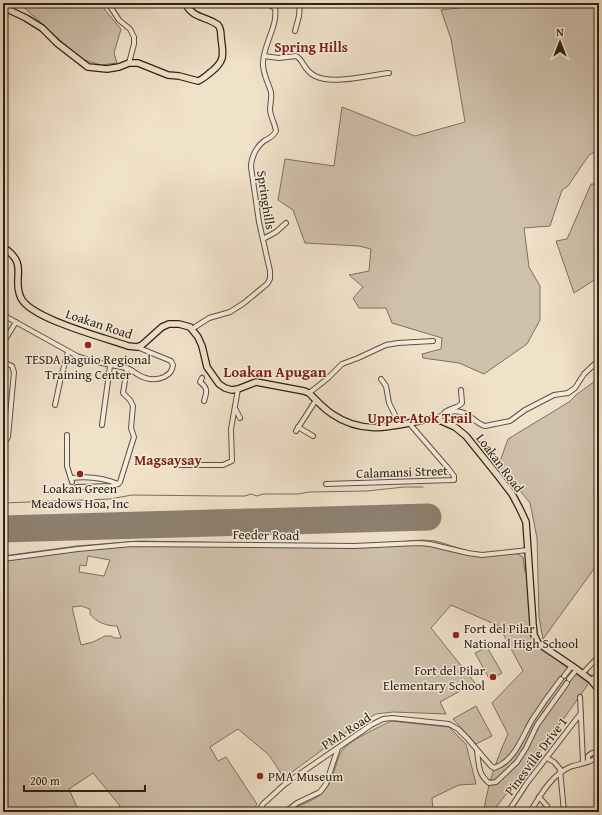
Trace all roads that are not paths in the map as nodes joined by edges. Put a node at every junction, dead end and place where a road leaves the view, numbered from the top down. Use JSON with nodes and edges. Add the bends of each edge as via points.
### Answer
{"nodes":[{"id":1,"x":108,"y":3,"type":"edge"},
{"id":2,"x":185,"y":3,"type":"edge"},
{"id":3,"x":265,"y":3,"type":"edge"},
{"id":4,"x":289,"y":3,"type":"edge"},
{"id":5,"x":301,"y":3,"type":"edge"},
{"id":6,"x":273,"y":6,"type":"junction"},
{"id":7,"x":3,"y":7,"type":"edge"},
{"id":8,"x":294,"y":31,"type":"dead end"},
{"id":9,"x":264,"y":56,"type":"junction"},
{"id":10,"x":129,"y":63,"type":"junction"},
{"id":11,"x":389,"y":73,"type":"dead end"},
{"id":12,"x":286,"y":223,"type":"dead end"},
{"id":13,"x":263,"y":239,"type":"junction"},
{"id":14,"x":3,"y":247,"type":"edge"},
{"id":15,"x":3,"y":316,"type":"edge"},
{"id":16,"x":16,"y":322,"type":"junction"},
{"id":17,"x":192,"y":329,"type":"junction"},
{"id":18,"x":433,"y":341,"type":"dead end"},
{"id":19,"x":3,"y":343,"type":"edge"},
{"id":20,"x":138,"y":347,"type":"junction"},
{"id":21,"x":68,"y":352,"type":"junction"},
{"id":22,"x":599,"y":360,"type":"edge"},
{"id":23,"x":3,"y":362,"type":"edge"},
{"id":24,"x":110,"y":366,"type":"junction"},
{"id":25,"x":127,"y":368,"type":"junction"},
{"id":26,"x":202,"y":378,"type":"tunnel mouth"},
{"id":27,"x":381,"y":379,"type":"dead end"},
{"id":28,"x":238,"y":389,"type":"junction"},
{"id":29,"x":461,"y":390,"type":"dead end"},
{"id":30,"x":309,"y":393,"type":"junction"},
{"id":31,"x":316,"y":400,"type":"junction"},
{"id":32,"x":204,"y":401,"type":"dead end"},
{"id":33,"x":55,"y":405,"type":"dead end"},
{"id":34,"x":236,"y":410,"type":"junction"},
{"id":35,"x":445,"y":412,"type":"junction"},
{"id":36,"x":240,"y":418,"type":"dead end"},
{"id":37,"x":435,"y":419,"type":"junction"},
{"id":38,"x":410,"y":423,"type":"junction"},
{"id":39,"x":102,"y":425,"type":"dead end"},
{"id":40,"x":400,"y":425,"type":"junction"},
{"id":41,"x":67,"y":435,"type":"dead end"},
{"id":42,"x":313,"y":436,"type":"dead end"},
{"id":43,"x":3,"y":439,"type":"edge"},
{"id":44,"x":180,"y":465,"type":"dead end"},
{"id":45,"x":118,"y":484,"type":"junction"},
{"id":46,"x":326,"y":484,"type":"dead end"},
{"id":47,"x":77,"y":487,"type":"dead end"},
{"id":48,"x":528,"y":550,"type":"junction"},
{"id":49,"x":3,"y":559,"type":"edge"},
{"id":50,"x":599,"y":656,"type":"edge"},
{"id":51,"x":574,"y":668,"type":"junction"},
{"id":52,"x":582,"y":674,"type":"junction"},
{"id":53,"x":599,"y":674,"type":"edge"},
{"id":54,"x":590,"y":680,"type":"junction"},
{"id":55,"x":599,"y":690,"type":"edge"},
{"id":56,"x":552,"y":692,"type":"junction"},
{"id":57,"x":557,"y":695,"type":"junction"},
{"id":58,"x":580,"y":698,"type":"dead end"},
{"id":59,"x":581,"y":713,"type":"junction"},
{"id":60,"x":599,"y":745,"type":"edge"},
{"id":61,"x":338,"y":747,"type":"junction"},
{"id":62,"x":477,"y":751,"type":"junction"},
{"id":63,"x":547,"y":758,"type":"junction"},
{"id":64,"x":585,"y":762,"type":"junction"},
{"id":65,"x":560,"y":772,"type":"junction"},
{"id":66,"x":539,"y":797,"type":"junction"},
{"id":67,"x":258,"y":812,"type":"edge"},
{"id":68,"x":285,"y":812,"type":"edge"},
{"id":69,"x":508,"y":812,"type":"edge"},
{"id":70,"x":530,"y":812,"type":"edge"},
{"id":71,"x":549,"y":812,"type":"edge"},
{"id":72,"x":564,"y":812,"type":"edge"}],
"edges":[{"from":1,"to":10,"type":"street","via":[[133,33],[134,44]]},
{"from":2,"to":10,"type":"main road","via":[[193,13],[220,27],[223,55],[220,65],[196,81],[168,75],[138,63]]},
{"from":3,"to":6,"type":"street"},
{"from":4,"to":6,"type":"street"},
{"from":5,"to":8,"type":"street"},
{"from":6,"to":9,"type":"street","name":"Springhills","via":[[276,21]]},
{"from":7,"to":10,"type":"main road","via":[[42,28],[88,67],[107,69]]},
{"from":9,"to":11,"type":"street","via":[[299,57],[305,70],[314,76],[332,80]]},
{"from":9,"to":13,"type":"street","name":"Springhills","via":[[262,63],[271,93],[270,110],[276,131],[273,136],[261,143],[252,158],[251,167]]},
{"from":12,"to":13,"type":"street"},
{"from":13,"to":17,"type":"street","name":"Springhills","via":[[270,271],[267,284],[234,310],[209,318]]},
{"from":14,"to":20,"type":"main road","name":"Loakan Road","via":[[16,258],[19,269],[19,293],[30,309],[58,322],[128,346]]},
{"from":15,"to":16,"type":"street"},
{"from":16,"to":19,"type":"street"},
{"from":16,"to":21,"type":"street"},
{"from":17,"to":20,"type":"main road","name":"Loakan Road","via":[[180,324],[169,324]]},
{"from":17,"to":28,"type":"main road","via":[[202,346],[205,370],[227,389]]},
{"from":18,"to":30,"type":"street","via":[[386,344],[342,364]]},
{"from":20,"to":25,"type":"street","via":[[171,361],[171,372],[152,379]]},
{"from":21,"to":24,"type":"street"},
{"from":21,"to":33,"type":"street"},
{"from":22,"to":35,"type":"street","via":[[568,393],[554,395],[524,410],[510,421],[484,426],[462,413]]},
{"from":23,"to":43,"type":"street","via":[[12,366],[14,372],[8,437]]},
{"from":24,"to":25,"type":"street"},
{"from":24,"to":39,"type":"street"},
{"from":25,"to":45,"type":"street","via":[[123,393],[132,406],[131,428],[134,438]]},
{"from":26,"to":32,"type":"street","via":[[200,382],[207,391]]},
{"from":27,"to":40,"type":"street"},
{"from":28,"to":30,"type":"main road","via":[[250,383],[261,382]]},
{"from":28,"to":34,"type":"street"},
{"from":29,"to":35,"type":"street","via":[[460,406]]},
{"from":30,"to":31,"type":"main road"},
{"from":31,"to":40,"type":"main road","via":[[333,414],[357,426],[380,428]]},
{"from":31,"to":42,"type":"street","via":[[297,429]]},
{"from":34,"to":36,"type":"street"},
{"from":34,"to":44,"type":"street","via":[[231,429],[233,458],[230,463]]},
{"from":35,"to":37,"type":"street"},
{"from":37,"to":38,"type":"main road"},
{"from":37,"to":48,"type":"main road","name":"Loakan Road","via":[[455,427],[466,436],[512,494],[526,522]]},
{"from":38,"to":40,"type":"main road"},
{"from":38,"to":46,"type":"street","name":"Calamansi Street","via":[[454,476],[454,480]]},
{"from":41,"to":45,"type":"street","via":[[67,466],[72,480],[82,476],[95,477]]},
{"from":45,"to":47,"type":"street"},
{"from":48,"to":49,"type":"street","name":"Feeder Road","via":[[482,555],[419,543],[354,546],[132,544]]},
{"from":48,"to":51,"type":"main road","name":"Loakan Road","via":[[534,635],[538,643]]},
{"from":50,"to":52,"type":"street"},
{"from":51,"to":52,"type":"main road","name":"Loakan Road"},
{"from":51,"to":56,"type":"street","name":"PMA Road","via":[[563,677]]},
{"from":51,"to":57,"type":"street"},
{"from":52,"to":54,"type":"main road","name":"Loakan Road"},
{"from":53,"to":54,"type":"street"},
{"from":54,"to":55,"type":"main road","name":"Loakan Road"},
{"from":56,"to":57,"type":"street"},
{"from":56,"to":62,"type":"street","name":"PMA Road","via":[[518,746],[500,766],[494,768]]},
{"from":57,"to":62,"type":"street","via":[[517,762],[496,782],[489,783],[482,778]]},
{"from":58,"to":59,"type":"street"},
{"from":59,"to":63,"type":"street","name":"Pinesville Drive 1"},
{"from":59,"to":64,"type":"street"},
{"from":60,"to":64,"type":"street"},
{"from":61,"to":62,"type":"street","name":"PMA Road","via":[[371,725],[392,718],[450,724],[467,738]]},
{"from":61,"to":67,"type":"street","name":"PMA Road","via":[[281,787]]},
{"from":61,"to":68,"type":"street","via":[[326,784],[320,792]]},
{"from":63,"to":65,"type":"street","via":[[557,765]]},
{"from":63,"to":69,"type":"street","name":"Pinesville Drive 1"},
{"from":64,"to":65,"type":"street"},
{"from":65,"to":66,"type":"street"},
{"from":65,"to":72,"type":"street"},
{"from":66,"to":70,"type":"street"},
{"from":66,"to":71,"type":"street"}]}
